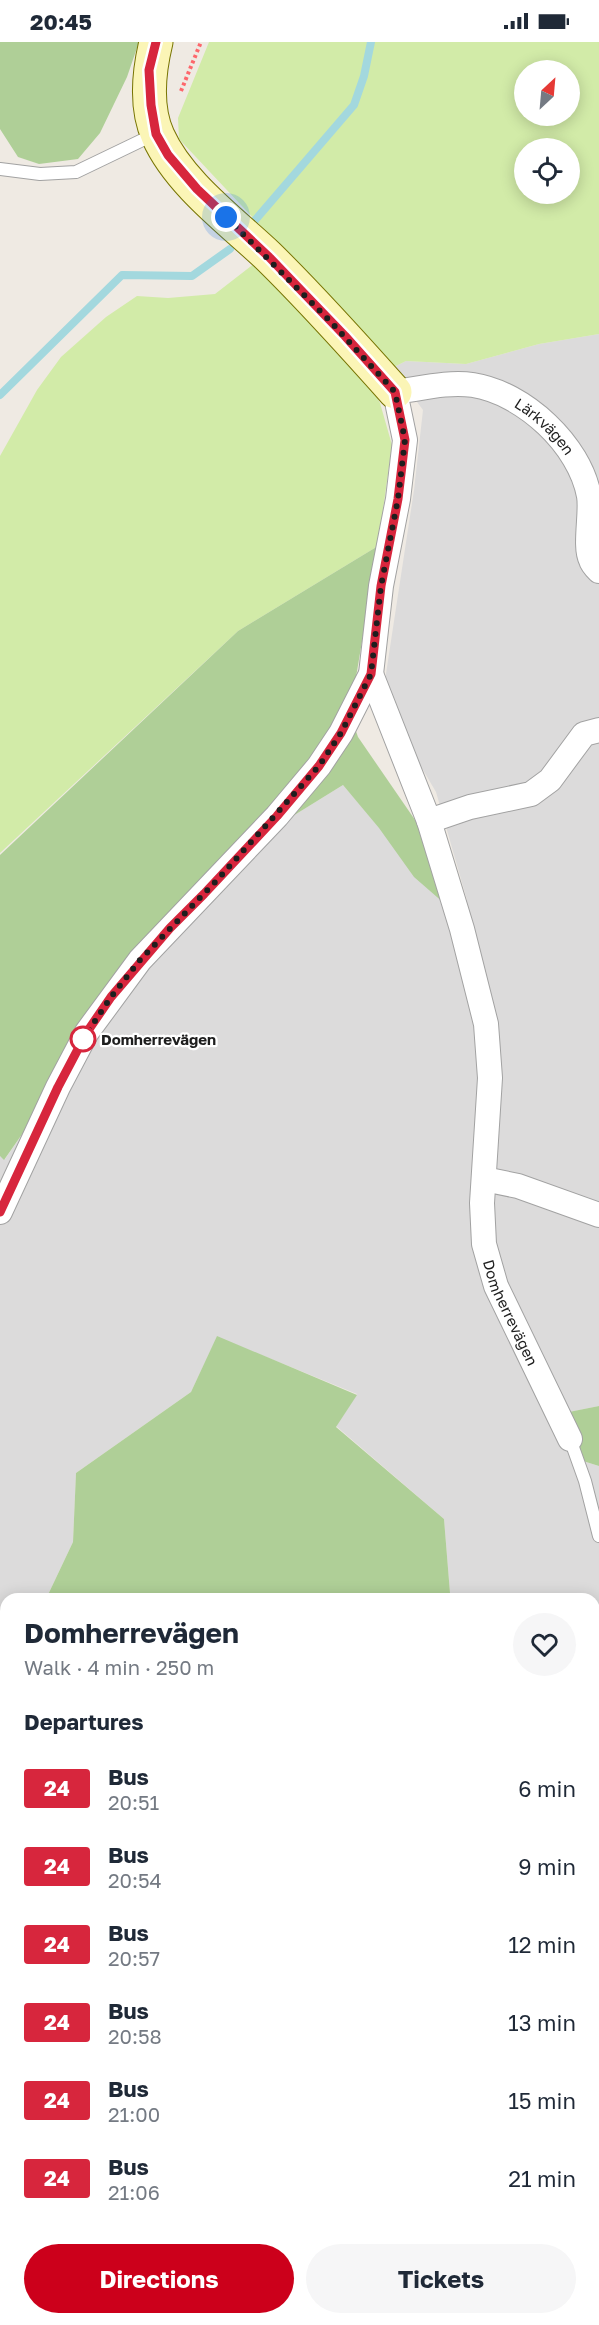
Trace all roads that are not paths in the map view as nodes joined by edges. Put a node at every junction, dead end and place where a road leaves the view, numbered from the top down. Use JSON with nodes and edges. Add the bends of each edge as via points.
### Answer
{"nodes":[{"id":1,"x":156,"y":42,"type":"edge"},
{"id":2,"x":156,"y":134,"type":"junction"},
{"id":3,"x":0,"y":169,"type":"edge"},
{"id":4,"x":395,"y":392,"type":"junction"},
{"id":5,"x":599,"y":571,"type":"edge"},
{"id":6,"x":371,"y":674,"type":"junction"},
{"id":7,"x":599,"y":730,"type":"edge"},
{"id":8,"x":429,"y":820,"type":"junction"},
{"id":9,"x":484,"y":1179,"type":"junction"},
{"id":10,"x":0,"y":1212,"type":"edge"},
{"id":11,"x":599,"y":1215,"type":"edge"},
{"id":12,"x":570,"y":1439,"type":"joint"},
{"id":13,"x":599,"y":1536,"type":"edge"}],
"edges":[{"from":1,"to":2,"type":"street","via":[[149,70]]},
{"from":2,"to":3,"type":"lane","via":[[76,171],[40,174]]},
{"from":2,"to":4,"type":"street","via":[[197,189],[269,257]]},
{"from":4,"to":5,"type":"street","name":"Lärkvägen","via":[[471,384],[521,403],[541,418],[582,471],[589,498],[590,559]]},
{"from":4,"to":6,"type":"street","via":[[405,440]]},
{"from":6,"to":8,"type":"street","name":"Domherrevägen"},
{"from":6,"to":10,"type":"street","via":[[319,766],[277,816],[140,960],[93,1023],[58,1087]]},
{"from":7,"to":8,"type":"street","via":[[584,734],[550,780],[531,794]]},
{"from":8,"to":9,"type":"street","name":"Domherrevägen","via":[[486,1024],[489,1078]]},
{"from":9,"to":11,"type":"street","via":[[518,1186]]},
{"from":9,"to":12,"type":"street","name":"Domherrevägen","via":[[484,1244],[496,1286]]},
{"from":12,"to":13,"type":"lane"}]}
